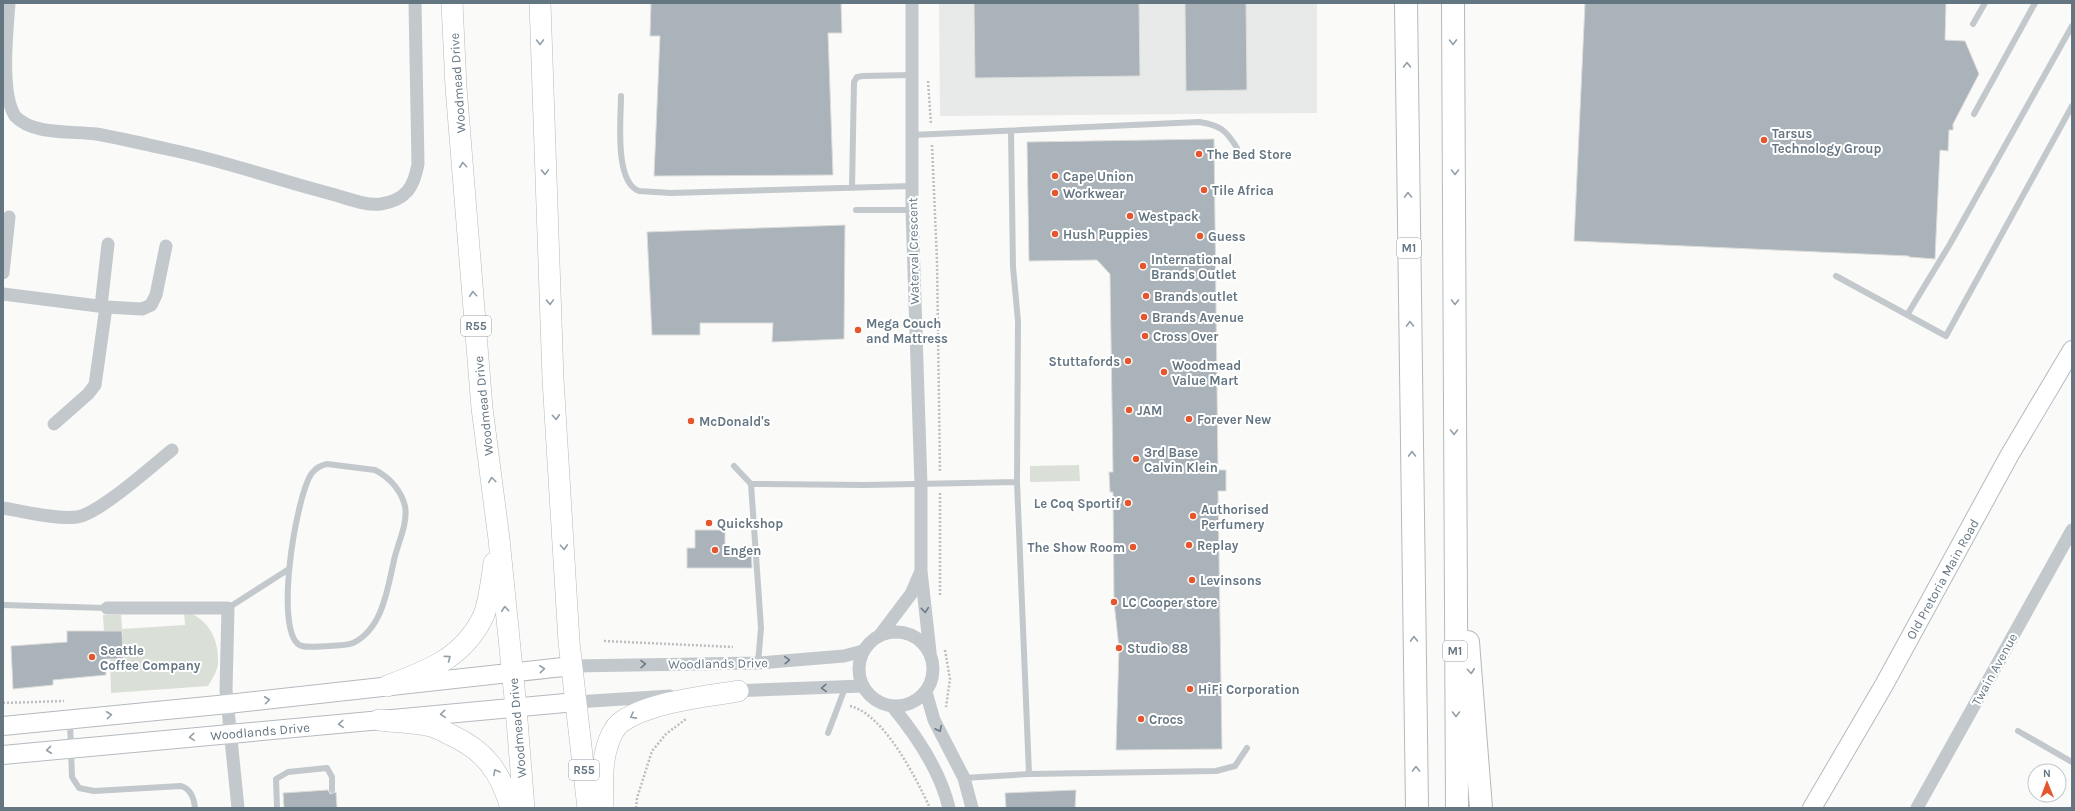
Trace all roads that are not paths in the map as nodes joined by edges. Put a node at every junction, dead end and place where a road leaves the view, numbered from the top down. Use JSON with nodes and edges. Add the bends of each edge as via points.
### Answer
{"nodes":[{"id":1,"x":9,"y":3,"type":"edge"},
{"id":2,"x":416,"y":3,"type":"edge"},
{"id":3,"x":452,"y":3,"type":"edge"},
{"id":4,"x":540,"y":3,"type":"edge"},
{"id":5,"x":912,"y":3,"type":"edge"},
{"id":6,"x":1406,"y":3,"type":"edge"},
{"id":7,"x":1453,"y":3,"type":"edge"},
{"id":8,"x":1985,"y":3,"type":"edge"},
{"id":9,"x":2035,"y":3,"type":"edge"},
{"id":10,"x":1973,"y":24,"type":"dead end"},
{"id":11,"x":2072,"y":26,"type":"edge"},
{"id":12,"x":912,"y":75,"type":"junction"},
{"id":13,"x":621,"y":96,"type":"dead end"},
{"id":14,"x":2072,"y":106,"type":"edge"},
{"id":15,"x":1974,"y":114,"type":"dead end"},
{"id":16,"x":1011,"y":132,"type":"junction"},
{"id":17,"x":912,"y":135,"type":"junction"},
{"id":18,"x":1237,"y":148,"type":"dead end"},
{"id":19,"x":912,"y":186,"type":"junction"},
{"id":20,"x":852,"y":188,"type":"junction"},
{"id":21,"x":856,"y":210,"type":"dead end"},
{"id":22,"x":912,"y":210,"type":"junction"},
{"id":23,"x":9,"y":217,"type":"dead end"},
{"id":24,"x":108,"y":244,"type":"dead end"},
{"id":25,"x":166,"y":246,"type":"dead end"},
{"id":26,"x":3,"y":273,"type":"edge"},
{"id":27,"x":1836,"y":276,"type":"dead end"},
{"id":28,"x":3,"y":294,"type":"edge"},
{"id":29,"x":103,"y":306,"type":"junction"},
{"id":30,"x":1907,"y":315,"type":"junction"},
{"id":31,"x":2072,"y":350,"type":"edge"},
{"id":32,"x":54,"y":424,"type":"dead end"},
{"id":33,"x":172,"y":450,"type":"dead end"},
{"id":34,"x":734,"y":466,"type":"dead end"},
{"id":35,"x":1017,"y":482,"type":"junction"},
{"id":36,"x":751,"y":484,"type":"junction"},
{"id":37,"x":921,"y":485,"type":"junction"},
{"id":38,"x":1454,"y":493,"type":"junction"},
{"id":39,"x":3,"y":508,"type":"edge"},
{"id":40,"x":2072,"y":530,"type":"edge"},
{"id":41,"x":499,"y":539,"type":"junction"},
{"id":42,"x":289,"y":569,"type":"junction"},
{"id":43,"x":921,"y":571,"type":"junction"},
{"id":44,"x":3,"y":605,"type":"edge"},
{"id":45,"x":107,"y":608,"type":"joint"},
{"id":46,"x":228,"y":608,"type":"junction"},
{"id":47,"x":880,"y":635,"type":"junction"},
{"id":48,"x":863,"y":652,"type":"junction"},
{"id":49,"x":930,"y":652,"type":"junction"},
{"id":50,"x":758,"y":663,"type":"junction"},
{"id":51,"x":572,"y":666,"type":"junction"},
{"id":52,"x":512,"y":672,"type":"junction"},
{"id":53,"x":387,"y":686,"type":"junction"},
{"id":54,"x":863,"y":686,"type":"junction"},
{"id":55,"x":845,"y":688,"type":"junction"},
{"id":56,"x":738,"y":691,"type":"junction"},
{"id":57,"x":926,"y":692,"type":"junction"},
{"id":58,"x":576,"y":702,"type":"junction"},
{"id":59,"x":228,"y":704,"type":"junction"},
{"id":60,"x":892,"y":706,"type":"junction"},
{"id":61,"x":516,"y":708,"type":"junction"},
{"id":62,"x":70,"y":719,"type":"junction"},
{"id":63,"x":379,"y":720,"type":"junction"},
{"id":64,"x":3,"y":726,"type":"edge"},
{"id":65,"x":2018,"y":731,"type":"dead end"},
{"id":66,"x":231,"y":733,"type":"junction"},
{"id":67,"x":828,"y":733,"type":"dead end"},
{"id":68,"x":72,"y":748,"type":"junction"},
{"id":69,"x":1247,"y":748,"type":"dead end"},
{"id":70,"x":3,"y":755,"type":"edge"},
{"id":71,"x":2072,"y":762,"type":"edge"},
{"id":72,"x":1029,"y":774,"type":"junction"},
{"id":73,"x":964,"y":778,"type":"junction"},
{"id":74,"x":332,"y":790,"type":"dead end"},
{"id":75,"x":195,"y":808,"type":"edge"},
{"id":76,"x":238,"y":808,"type":"edge"},
{"id":77,"x":277,"y":808,"type":"edge"},
{"id":78,"x":511,"y":808,"type":"edge"},
{"id":79,"x":524,"y":808,"type":"edge"},
{"id":80,"x":588,"y":808,"type":"edge"},
{"id":81,"x":602,"y":808,"type":"edge"},
{"id":82,"x":949,"y":808,"type":"edge"},
{"id":83,"x":972,"y":808,"type":"edge"},
{"id":84,"x":1417,"y":808,"type":"edge"},
{"id":85,"x":1457,"y":808,"type":"edge"},
{"id":86,"x":1481,"y":808,"type":"edge"},
{"id":87,"x":1812,"y":808,"type":"edge"},
{"id":88,"x":1917,"y":808,"type":"edge"}],
"edges":[{"from":1,"to":2,"type":"street","via":[[3,78],[15,116],[30,125],[48,130],[96,134],[196,155],[323,192],[379,204],[395,201],[408,191],[415,180],[418,164]]},
{"from":41,"to":3,"type":"main road","name":"Woodmead Drive","number":"R55","one_way":true,"via":[[482,408],[456,87]]},
{"from":4,"to":51,"type":"main road","number":"R55","one_way":true,"via":[[553,371]]},
{"from":5,"to":12,"type":"street","name":"Waterval Crescent"},
{"from":84,"to":6,"type":"highway","number":"M1","one_way":true},
{"from":7,"to":38,"type":"highway","number":"M1","one_way":true},
{"from":8,"to":10,"type":"lane"},
{"from":9,"to":15,"type":"lane"},
{"from":11,"to":30,"type":"lane","via":[[1950,244]]},
{"from":12,"to":17,"type":"street","name":"Waterval Crescent"},
{"from":12,"to":20,"type":"lane","via":[[863,76],[857,77],[854,82]]},
{"from":13,"to":20,"type":"lane","via":[[621,158],[629,182],[635,190],[672,193]]},
{"from":14,"to":30,"type":"lane","via":[[1946,336]]},
{"from":16,"to":17,"type":"lane"},
{"from":16,"to":18,"type":"lane","via":[[1199,122],[1220,127],[1227,132]]},
{"from":16,"to":35,"type":"lane","via":[[1013,267],[1018,321]]},
{"from":17,"to":19,"type":"street","name":"Waterval Crescent"},
{"from":19,"to":20,"type":"lane"},
{"from":19,"to":22,"type":"street","name":"Waterval Crescent"},
{"from":21,"to":22,"type":"lane"},
{"from":22,"to":37,"type":"street","name":"Waterval Crescent"},
{"from":23,"to":26,"type":"street"},
{"from":24,"to":29,"type":"street"},
{"from":25,"to":29,"type":"street","via":[[152,305],[142,309]]},
{"from":27,"to":30,"type":"lane"},
{"from":28,"to":29,"type":"street"},
{"from":29,"to":32,"type":"street","via":[[95,385]]},
{"from":31,"to":87,"type":"main road","name":"Old Pretoria Main Road","via":[[2009,456],[1884,685]]},
{"from":33,"to":39,"type":"street","via":[[87,514],[68,518]]},
{"from":34,"to":36,"type":"lane"},
{"from":35,"to":37,"type":"lane"},
{"from":35,"to":72,"type":"lane"},
{"from":36,"to":37,"type":"lane"},
{"from":36,"to":50,"type":"lane","via":[[762,628]]},
{"from":37,"to":43,"type":"street","name":"Waterval Crescent"},
{"from":38,"to":85,"type":"highway","number":"M1","one_way":true},
{"from":38,"to":86,"type":"highway","one_way":true},
{"from":40,"to":88,"type":"street","name":"Twain Avenue"},
{"from":52,"to":41,"type":"main road","name":"Woodmead Drive","number":"R55","one_way":true},
{"from":53,"to":41,"type":"main road","one_way":true,"via":[[445,662],[463,646],[484,616]]},
{"from":42,"to":42,"type":"lane","via":[[294,528],[308,481],[319,467],[327,464],[374,470],[394,484],[400,493],[406,515],[379,615],[360,638],[346,645],[297,644],[288,621]]},
{"from":42,"to":46,"type":"lane"},
{"from":43,"to":47,"type":"street","name":"Waterval Crescent","via":[[911,594]]},
{"from":43,"to":49,"type":"street","name":"Waterval Crescent","one_way":true},
{"from":44,"to":45,"type":"lane"},
{"from":45,"to":46,"type":"street"},
{"from":46,"to":59,"type":"street"},
{"from":47,"to":48,"type":"street","via":[[870,642]]},
{"from":47,"to":49,"type":"street","via":[[891,631],[904,632],[916,637]]},
{"from":50,"to":48,"type":"street","name":"Woodlands Drive","one_way":true},
{"from":48,"to":54,"type":"street","via":[[859,663],[859,675]]},
{"from":49,"to":57,"type":"street","via":[[934,669],[932,681]]},
{"from":51,"to":50,"type":"street","name":"Woodlands Drive","one_way":true},
{"from":52,"to":51,"type":"main road","one_way":true},
{"from":51,"to":58,"type":"main road","number":"R55"},
{"from":52,"to":53,"type":"main road"},
{"from":52,"to":61,"type":"main road","name":"Woodmead Drive","number":"R55"},
{"from":59,"to":53,"type":"main road","one_way":true},
{"from":54,"to":55,"type":"street"},
{"from":54,"to":60,"type":"street","via":[[870,696]]},
{"from":55,"to":56,"type":"street","one_way":true},
{"from":55,"to":67,"type":"lane"},
{"from":56,"to":58,"type":"street"},
{"from":56,"to":81,"type":"main road","one_way":true,"via":[[677,702],[637,713],[620,723],[607,747]]},
{"from":57,"to":60,"type":"street","via":[[916,701],[904,706]]},
{"from":57,"to":73,"type":"street","one_way":true,"via":[[934,720]]},
{"from":58,"to":61,"type":"main road","name":"Woodlands Drive"},
{"from":58,"to":80,"type":"main road","number":"R55"},
{"from":62,"to":59,"type":"main road","one_way":true},
{"from":59,"to":66,"type":"street"},
{"from":60,"to":82,"type":"street","via":[[923,749],[941,783]]},
{"from":61,"to":63,"type":"main road","name":"Woodlands Drive","one_way":true},
{"from":61,"to":79,"type":"main road","name":"Woodmead Drive","number":"R55"},
{"from":62,"to":64,"type":"main road"},
{"from":62,"to":68,"type":"lane"},
{"from":63,"to":66,"type":"main road","name":"Woodlands Drive","one_way":true},
{"from":78,"to":63,"type":"main road","one_way":true,"via":[[506,792],[493,768],[478,750],[432,726]]},
{"from":65,"to":71,"type":"lane"},
{"from":66,"to":68,"type":"main road","name":"Woodlands Drive","one_way":true},
{"from":66,"to":76,"type":"street"},
{"from":68,"to":70,"type":"main road","name":"Woodlands Drive","one_way":true},
{"from":68,"to":75,"type":"lane","via":[[72,777],[79,788],[94,791],[181,786],[189,791]]},
{"from":69,"to":72,"type":"lane","via":[[1235,766],[1216,771]]},
{"from":72,"to":73,"type":"lane"},
{"from":73,"to":83,"type":"street"},
{"from":74,"to":77,"type":"lane","via":[[332,777],[327,768],[288,772],[276,778]]}]}
